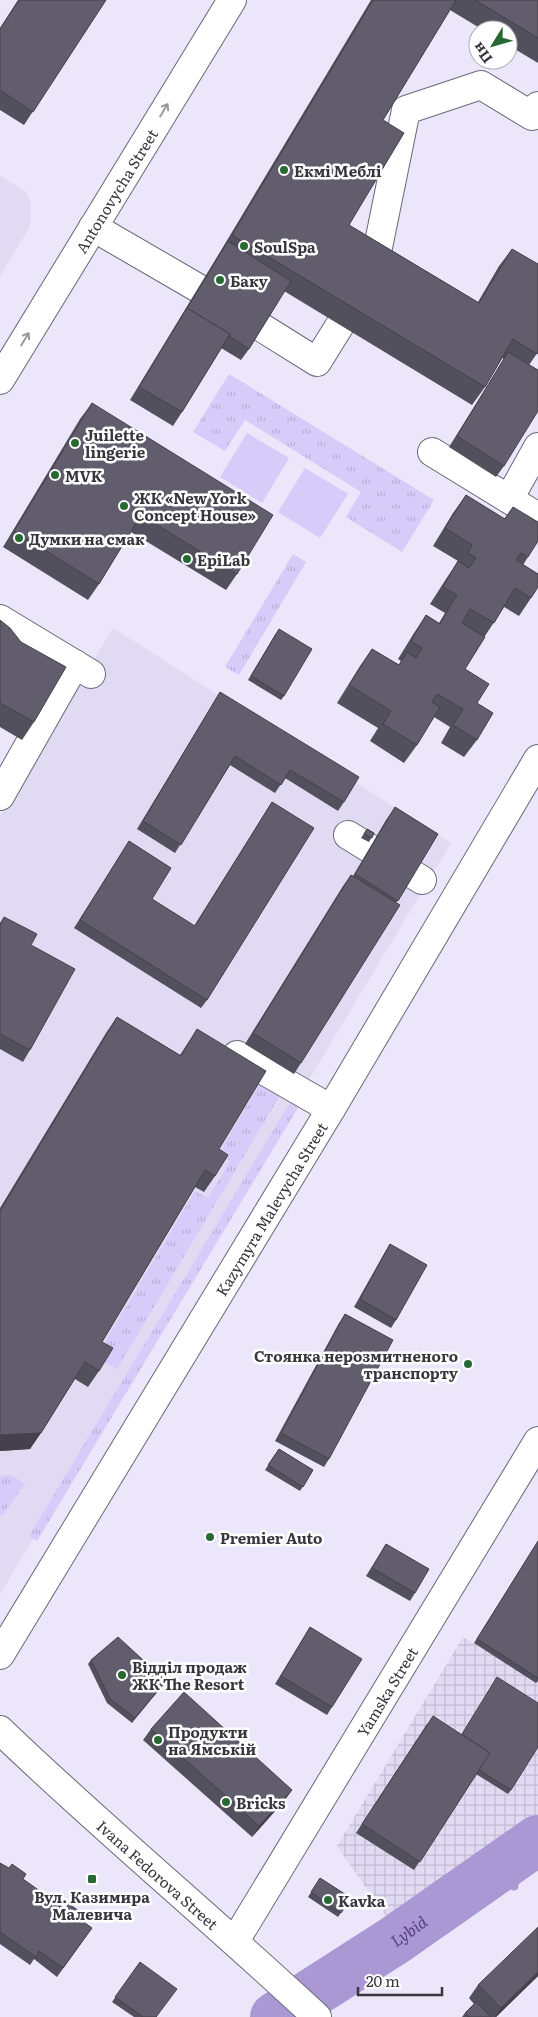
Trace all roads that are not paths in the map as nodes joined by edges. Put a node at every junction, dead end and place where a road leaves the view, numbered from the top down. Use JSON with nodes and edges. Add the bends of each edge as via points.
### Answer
{"nodes":[{"id":1,"x":232,"y":0,"type":"edge"},
{"id":2,"x":538,"y":106,"type":"edge"},
{"id":3,"x":93,"y":227,"type":"junction"},
{"id":4,"x":374,"y":267,"type":"edge"},
{"id":5,"x":198,"y":288,"type":"edge"},
{"id":6,"x":340,"y":325,"type":"edge"},
{"id":7,"x":261,"y":327,"type":"edge"},
{"id":8,"x":0,"y":380,"type":"edge"},
{"id":9,"x":538,"y":448,"type":"edge"},
{"id":10,"x":432,"y":452,"type":"dead end"},
{"id":11,"x":509,"y":499,"type":"junction"},
{"id":12,"x":538,"y":517,"type":"edge"},
{"id":13,"x":0,"y":619,"type":"edge"},
{"id":14,"x":538,"y":760,"type":"edge"},
{"id":15,"x":0,"y":796,"type":"edge"},
{"id":16,"x":237,"y":1055,"type":"edge"},
{"id":17,"x":331,"y":1109,"type":"junction"},
{"id":18,"x":538,"y":1441,"type":"edge"},
{"id":19,"x":0,"y":1655,"type":"edge"},
{"id":20,"x":0,"y":1730,"type":"edge"},
{"id":21,"x":235,"y":1941,"type":"junction"},
{"id":22,"x":317,"y":2017,"type":"edge"}],
"edges":[{"from":3,"to":1,"type":"main road","name":"Antonovycha Street","one_way":true},
{"from":2,"to":4,"type":"main road","via":[[532,116],[481,85],[406,110]]},
{"from":3,"to":5,"type":"main road"},
{"from":8,"to":3,"type":"main road","name":"Antonovycha Street","one_way":true},
{"from":6,"to":7,"type":"main road","via":[[317,362]]},
{"from":9,"to":11,"type":"main road"},
{"from":10,"to":11,"type":"main road"},
{"from":11,"to":12,"type":"main road"},
{"from":13,"to":15,"type":"main road","via":[[83,669]]},
{"from":14,"to":17,"type":"main road","name":"Kazymyra Malevycha Street"},
{"from":16,"to":17,"type":"main road"},
{"from":17,"to":19,"type":"main road","name":"Kazymyra Malevycha Street"},
{"from":18,"to":21,"type":"main road","name":"Yamska Street"},
{"from":20,"to":21,"type":"main road","name":"Ivana Fedorova Street"},
{"from":21,"to":22,"type":"main road","name":"Ivana Fedorova Street"}]}
